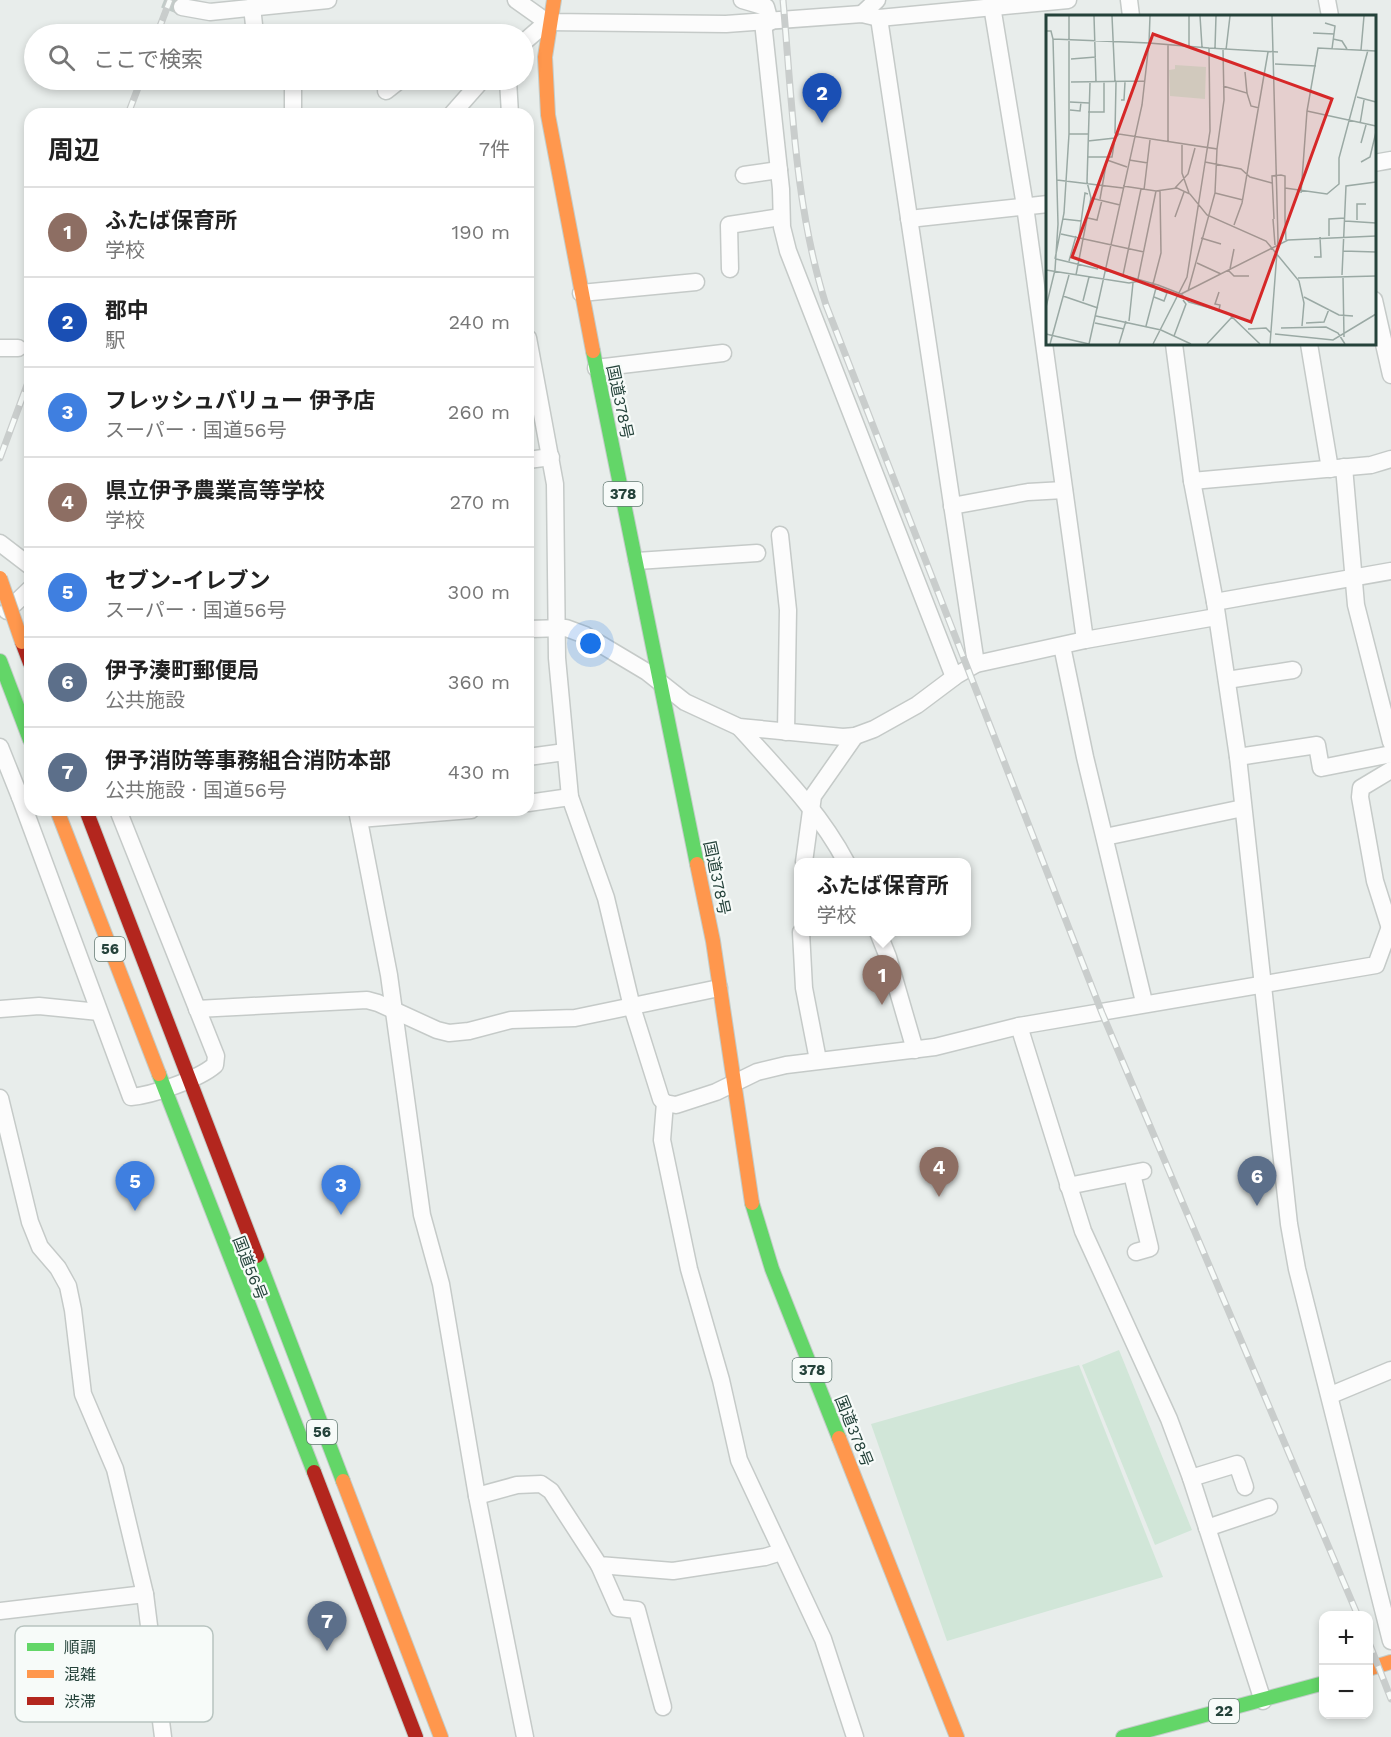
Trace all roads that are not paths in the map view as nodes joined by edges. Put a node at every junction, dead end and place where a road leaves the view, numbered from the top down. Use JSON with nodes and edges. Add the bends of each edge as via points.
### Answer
{"nodes":[{"id":1,"x":328,"y":0,"type":"edge"},
{"id":2,"x":516,"y":0,"type":"edge"},
{"id":3,"x":539,"y":0,"type":"edge"},
{"id":4,"x":554,"y":0,"type":"edge"},
{"id":5,"x":742,"y":0,"type":"edge"},
{"id":6,"x":877,"y":0,"type":"edge"},
{"id":7,"x":1068,"y":0,"type":"edge"},
{"id":8,"x":1129,"y":0,"type":"edge"},
{"id":9,"x":1327,"y":0,"type":"edge"},
{"id":10,"x":992,"y":6,"type":"junction"},
{"id":11,"x":182,"y":7,"type":"tunnel mouth"},
{"id":12,"x":252,"y":7,"type":"junction"},
{"id":13,"x":1131,"y":15,"type":"edge"},
{"id":14,"x":1330,"y":15,"type":"edge"},
{"id":15,"x":871,"y":16,"type":"junction"},
{"id":16,"x":547,"y":22,"type":"junction"},
{"id":17,"x":767,"y":22,"type":"junction"},
{"id":18,"x":254,"y":24,"type":"edge"},
{"id":19,"x":534,"y":33,"type":"edge"},
{"id":20,"x":292,"y":90,"type":"edge"},
{"id":21,"x":467,"y":90,"type":"edge"},
{"id":22,"x":509,"y":90,"type":"edge"},
{"id":23,"x":293,"y":108,"type":"edge"},
{"id":24,"x":456,"y":108,"type":"edge"},
{"id":25,"x":510,"y":108,"type":"edge"},
{"id":26,"x":779,"y":170,"type":"junction"},
{"id":27,"x":744,"y":175,"type":"dead end"},
{"id":28,"x":1046,"y":204,"type":"edge"},
{"id":29,"x":1025,"y":206,"type":"junction"},
{"id":30,"x":781,"y":217,"type":"junction"},
{"id":31,"x":909,"y":219,"type":"junction"},
{"id":32,"x":730,"y":269,"type":"dead end"},
{"id":33,"x":696,"y":282,"type":"dead end"},
{"id":34,"x":581,"y":293,"type":"junction"},
{"id":35,"x":1376,"y":311,"type":"edge"},
{"id":36,"x":1174,"y":345,"type":"edge"},
{"id":37,"x":1309,"y":345,"type":"edge"},
{"id":38,"x":0,"y":348,"type":"edge"},
{"id":39,"x":18,"y":348,"type":"dead end"},
{"id":40,"x":723,"y":353,"type":"dead end"},
{"id":41,"x":596,"y":368,"type":"junction"},
{"id":42,"x":534,"y":370,"type":"edge"},
{"id":43,"x":1391,"y":375,"type":"edge"},
{"id":44,"x":550,"y":457,"type":"junction"},
{"id":45,"x":534,"y":459,"type":"edge"},
{"id":46,"x":1391,"y":459,"type":"edge"},
{"id":47,"x":1337,"y":468,"type":"junction"},
{"id":48,"x":1192,"y":481,"type":"junction"},
{"id":49,"x":1064,"y":490,"type":"junction"},
{"id":50,"x":952,"y":506,"type":"junction"},
{"id":51,"x":780,"y":535,"type":"dead end"},
{"id":52,"x":0,"y":543,"type":"edge"},
{"id":53,"x":757,"y":553,"type":"dead end"},
{"id":54,"x":24,"y":561,"type":"edge"},
{"id":55,"x":637,"y":561,"type":"junction"},
{"id":56,"x":1391,"y":571,"type":"edge"},
{"id":57,"x":0,"y":578,"type":"edge"},
{"id":58,"x":1355,"y":578,"type":"junction"},
{"id":59,"x":24,"y":596,"type":"edge"},
{"id":60,"x":1215,"y":610,"type":"junction"},
{"id":61,"x":0,"y":618,"type":"edge"},
{"id":62,"x":556,"y":628,"type":"junction"},
{"id":63,"x":534,"y":629,"type":"edge"},
{"id":64,"x":1085,"y":640,"type":"junction"},
{"id":65,"x":1062,"y":646,"type":"junction"},
{"id":66,"x":24,"y":647,"type":"edge"},
{"id":67,"x":0,"y":661,"type":"edge"},
{"id":68,"x":976,"y":664,"type":"junction"},
{"id":69,"x":1293,"y":669,"type":"dead end"},
{"id":70,"x":954,"y":677,"type":"junction"},
{"id":71,"x":1227,"y":680,"type":"junction"},
{"id":72,"x":664,"y":687,"type":"junction"},
{"id":73,"x":24,"y":724,"type":"edge"},
{"id":74,"x":739,"y":728,"type":"junction"},
{"id":75,"x":786,"y":732,"type":"junction"},
{"id":76,"x":855,"y":736,"type":"junction"},
{"id":77,"x":1391,"y":742,"type":"edge"},
{"id":78,"x":0,"y":747,"type":"edge"},
{"id":79,"x":565,"y":752,"type":"junction"},
{"id":80,"x":1391,"y":754,"type":"edge"},
{"id":81,"x":534,"y":756,"type":"edge"},
{"id":82,"x":1238,"y":757,"type":"junction"},
{"id":83,"x":1391,"y":770,"type":"edge"},
{"id":84,"x":570,"y":797,"type":"junction"},
{"id":85,"x":534,"y":801,"type":"edge"},
{"id":86,"x":24,"y":802,"type":"edge"},
{"id":87,"x":1243,"y":808,"type":"junction"},
{"id":88,"x":810,"y":809,"type":"junction"},
{"id":89,"x":29,"y":816,"type":"edge"},
{"id":90,"x":59,"y":816,"type":"edge"},
{"id":91,"x":88,"y":816,"type":"edge"},
{"id":92,"x":120,"y":816,"type":"edge"},
{"id":93,"x":358,"y":816,"type":"edge"},
{"id":94,"x":1105,"y":837,"type":"junction"},
{"id":95,"x":804,"y":858,"type":"edge"},
{"id":96,"x":843,"y":858,"type":"edge"},
{"id":97,"x":1390,"y":925,"type":"edge"},
{"id":98,"x":801,"y":936,"type":"edge"},
{"id":99,"x":880,"y":936,"type":"edge"},
{"id":100,"x":1383,"y":963,"type":"edge"},
{"id":101,"x":1263,"y":985,"type":"junction"},
{"id":102,"x":719,"y":988,"type":"junction"},
{"id":103,"x":1144,"y":1002,"type":"junction"},
{"id":104,"x":632,"y":1007,"type":"junction"},
{"id":105,"x":197,"y":1009,"type":"junction"},
{"id":106,"x":0,"y":1010,"type":"edge"},
{"id":107,"x":392,"y":1010,"type":"junction"},
{"id":108,"x":99,"y":1012,"type":"junction"},
{"id":109,"x":1018,"y":1026,"type":"junction"},
{"id":110,"x":915,"y":1050,"type":"junction"},
{"id":111,"x":818,"y":1060,"type":"junction"},
{"id":112,"x":190,"y":1079,"type":"junction"},
{"id":113,"x":734,"y":1082,"type":"junction"},
{"id":114,"x":163,"y":1089,"type":"junction"},
{"id":115,"x":0,"y":1098,"type":"edge"},
{"id":116,"x":665,"y":1103,"type":"junction"},
{"id":117,"x":1068,"y":1185,"type":"junction"},
{"id":118,"x":1136,"y":1252,"type":"dead end"},
{"id":119,"x":1391,"y":1370,"type":"edge"},
{"id":120,"x":1331,"y":1395,"type":"junction"},
{"id":121,"x":1191,"y":1478,"type":"junction"},
{"id":122,"x":1245,"y":1487,"type":"dead end"},
{"id":123,"x":477,"y":1496,"type":"junction"},
{"id":124,"x":1269,"y":1507,"type":"dead end"},
{"id":125,"x":1207,"y":1528,"type":"junction"},
{"id":126,"x":781,"y":1552,"type":"junction"},
{"id":127,"x":599,"y":1564,"type":"junction"},
{"id":128,"x":145,"y":1594,"type":"junction"},
{"id":129,"x":0,"y":1611,"type":"edge"},
{"id":130,"x":149,"y":1626,"type":"edge"},
{"id":131,"x":1391,"y":1641,"type":"edge"},
{"id":132,"x":1391,"y":1662,"type":"edge"},
{"id":133,"x":1373,"y":1667,"type":"edge"},
{"id":134,"x":1319,"y":1684,"type":"edge"},
{"id":135,"x":1263,"y":1701,"type":"junction"},
{"id":136,"x":663,"y":1707,"type":"dead end"},
{"id":137,"x":160,"y":1722,"type":"edge"},
{"id":138,"x":162,"y":1737,"type":"edge"},
{"id":139,"x":416,"y":1737,"type":"edge"},
{"id":140,"x":441,"y":1737,"type":"edge"},
{"id":141,"x":525,"y":1737,"type":"edge"},
{"id":142,"x":855,"y":1737,"type":"edge"},
{"id":143,"x":957,"y":1737,"type":"edge"},
{"id":144,"x":1124,"y":1737,"type":"edge"}],
"edges":[{"from":1,"to":12,"type":"street"},
{"from":2,"to":16,"type":"street"},
{"from":3,"to":16,"type":"street"},
{"from":4,"to":16,"type":"main road","name":"国道378号","number":"378"},
{"from":5,"to":17,"type":"street","via":[[766,7]]},
{"from":6,"to":15,"type":"street"},
{"from":7,"to":10,"type":"street"},
{"from":8,"to":13,"type":"street"},
{"from":9,"to":14,"type":"street"},
{"from":10,"to":15,"type":"street"},
{"from":10,"to":29,"type":"street"},
{"from":11,"to":12,"type":"street","via":[[210,12]]},
{"from":12,"to":18,"type":"street"},
{"from":15,"to":17,"type":"street"},
{"from":15,"to":31,"type":"street"},
{"from":16,"to":17,"type":"street"},
{"from":16,"to":19,"type":"street"},
{"from":16,"to":34,"type":"main road","name":"国道378号","number":"378","via":[[543,60],[547,115]]},
{"from":17,"to":26,"type":"street"},
{"from":20,"to":23,"type":"street"},
{"from":21,"to":24,"type":"street"},
{"from":22,"to":25,"type":"street"},
{"from":26,"to":27,"type":"street"},
{"from":26,"to":30,"type":"street"},
{"from":28,"to":29,"type":"street"},
{"from":29,"to":31,"type":"street"},
{"from":29,"to":49,"type":"street"},
{"from":30,"to":32,"type":"street","via":[[729,225]]},
{"from":30,"to":70,"type":"street","via":[[788,251],[813,319]]},
{"from":31,"to":50,"type":"street"},
{"from":33,"to":34,"type":"street"},
{"from":34,"to":41,"type":"main road","name":"国道378号","number":"378"},
{"from":35,"to":43,"type":"street"},
{"from":36,"to":48,"type":"street"},
{"from":37,"to":47,"type":"street"},
{"from":38,"to":39,"type":"street"},
{"from":40,"to":41,"type":"street"},
{"from":41,"to":55,"type":"main road","name":"国道378号","number":"378"},
{"from":42,"to":44,"type":"street"},
{"from":44,"to":45,"type":"street"},
{"from":44,"to":62,"type":"street","via":[[557,505]]},
{"from":46,"to":47,"type":"street"},
{"from":47,"to":48,"type":"street"},
{"from":47,"to":58,"type":"street"},
{"from":48,"to":60,"type":"street"},
{"from":49,"to":50,"type":"street","via":[[1028,492]]},
{"from":49,"to":64,"type":"street"},
{"from":50,"to":68,"type":"street"},
{"from":51,"to":75,"type":"street","via":[[788,610]]},
{"from":52,"to":54,"type":"street"},
{"from":53,"to":55,"type":"street"},
{"from":55,"to":72,"type":"main road","name":"国道378号","number":"378"},
{"from":56,"to":58,"type":"street"},
{"from":57,"to":66,"type":"main road","bridge":true},
{"from":58,"to":60,"type":"street"},
{"from":58,"to":77,"type":"street","via":[[1356,605]]},
{"from":59,"to":61,"type":"street"},
{"from":60,"to":64,"type":"street"},
{"from":60,"to":71,"type":"street"},
{"from":62,"to":63,"type":"street"},
{"from":62,"to":72,"type":"street","via":[[585,635],[647,672]]},
{"from":62,"to":79,"type":"street"},
{"from":64,"to":65,"type":"street"},
{"from":65,"to":68,"type":"street"},
{"from":65,"to":94,"type":"street"},
{"from":67,"to":73,"type":"main road"},
{"from":68,"to":70,"type":"street"},
{"from":69,"to":71,"type":"street"},
{"from":70,"to":76,"type":"street","via":[[917,705]]},
{"from":71,"to":82,"type":"street"},
{"from":72,"to":74,"type":"street","via":[[685,702]]},
{"from":72,"to":102,"type":"main road","name":"国道378号","number":"378"},
{"from":74,"to":75,"type":"street"},
{"from":74,"to":88,"type":"street"},
{"from":75,"to":76,"type":"street"},
{"from":76,"to":88,"type":"street","via":[[813,796]]},
{"from":78,"to":86,"type":"street"},
{"from":79,"to":81,"type":"street"},
{"from":79,"to":84,"type":"street"},
{"from":80,"to":82,"type":"street","via":[[1321,768],[1317,745]]},
{"from":82,"to":87,"type":"street"},
{"from":83,"to":97,"type":"street","via":[[1361,788],[1360,797],[1375,881]]},
{"from":84,"to":85,"type":"street"},
{"from":84,"to":104,"type":"street","via":[[612,920]]},
{"from":87,"to":94,"type":"street"},
{"from":87,"to":101,"type":"street"},
{"from":88,"to":95,"type":"street"},
{"from":88,"to":96,"type":"street"},
{"from":89,"to":108,"type":"street"},
{"from":90,"to":114,"type":"main road","name":"国道56号","number":"56"},
{"from":91,"to":112,"type":"main road","name":"国道56号","number":"56"},
{"from":92,"to":105,"type":"street"},
{"from":93,"to":107,"type":"street"},
{"from":94,"to":103,"type":"street"},
{"from":97,"to":100,"type":"street"},
{"from":98,"to":111,"type":"street","via":[[804,988]]},
{"from":99,"to":110,"type":"street"},
{"from":100,"to":101,"type":"street"},
{"from":101,"to":103,"type":"street"},
{"from":101,"to":120,"type":"street","via":[[1289,1224]]},
{"from":102,"to":104,"type":"street"},
{"from":102,"to":113,"type":"main road","name":"国道378号","number":"378"},
{"from":103,"to":109,"type":"street"},
{"from":104,"to":107,"type":"street","via":[[575,1018],[511,1020],[449,1033]]},
{"from":104,"to":116,"type":"street"},
{"from":105,"to":107,"type":"street","via":[[367,1000]]},
{"from":105,"to":112,"type":"street","via":[[216,1056],[215,1065]]},
{"from":106,"to":108,"type":"street","via":[[39,1006]]},
{"from":107,"to":123,"type":"street","via":[[422,1215],[441,1284]]},
{"from":108,"to":114,"type":"street","via":[[131,1097]]},
{"from":109,"to":110,"type":"street","via":[[960,1043]]},
{"from":109,"to":117,"type":"street"},
{"from":110,"to":111,"type":"street"},
{"from":111,"to":113,"type":"street","via":[[776,1067]]},
{"from":112,"to":114,"type":"street"},
{"from":112,"to":140,"type":"main road","name":"国道56号","number":"56"},
{"from":113,"to":116,"type":"street","via":[[676,1105]]},
{"from":113,"to":143,"type":"main road","name":"国道378号","number":"378","via":[[753,1211],[761,1239]]},
{"from":114,"to":139,"type":"main road","name":"国道56号","number":"56"},
{"from":115,"to":128,"type":"street","via":[[30,1222],[40,1247],[68,1286],[83,1394],[115,1469]]},
{"from":116,"to":126,"type":"street","via":[[662,1140],[688,1269],[721,1380],[739,1460]]},
{"from":117,"to":118,"type":"street","via":[[1138,1172],[1150,1248]]},
{"from":117,"to":121,"type":"street","via":[[1083,1231],[1169,1419]]},
{"from":119,"to":120,"type":"street"},
{"from":120,"to":131,"type":"street"},
{"from":121,"to":122,"type":"street","via":[[1237,1464]]},
{"from":121,"to":125,"type":"street"},
{"from":123,"to":127,"type":"street","via":[[517,1485],[541,1484],[551,1491]]},
{"from":123,"to":141,"type":"street"},
{"from":124,"to":125,"type":"street"},
{"from":125,"to":135,"type":"street"},
{"from":126,"to":127,"type":"street","via":[[673,1571]]},
{"from":126,"to":142,"type":"street","via":[[823,1639]]},
{"from":127,"to":136,"type":"street","via":[[618,1608],[637,1610]]},
{"from":128,"to":129,"type":"street"},
{"from":128,"to":130,"type":"street"},
{"from":132,"to":133,"type":"main road"},
{"from":134,"to":135,"type":"main road","number":"22"},
{"from":135,"to":144,"type":"main road","number":"22"},
{"from":137,"to":138,"type":"street"}]}
